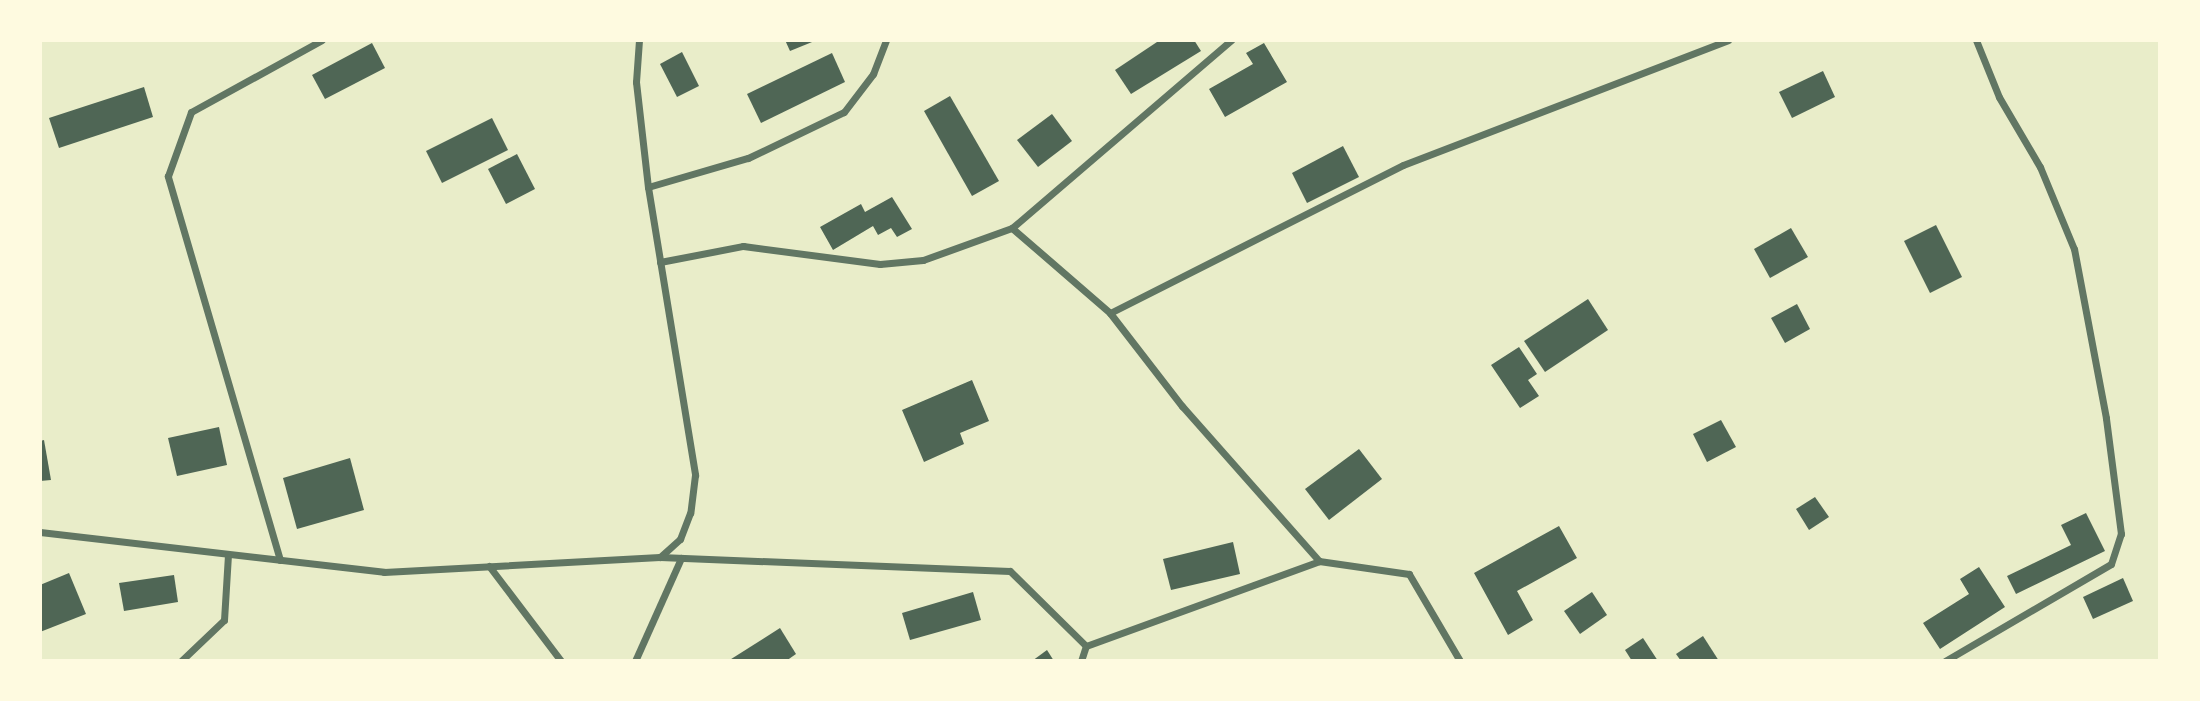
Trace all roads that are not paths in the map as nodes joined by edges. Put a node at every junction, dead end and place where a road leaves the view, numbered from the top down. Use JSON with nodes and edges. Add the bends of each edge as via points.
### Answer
{"nodes":[{"id":1,"x":322,"y":40,"type":"edge"},
{"id":2,"x":639,"y":40,"type":"edge"},
{"id":3,"x":886,"y":40,"type":"edge"},
{"id":4,"x":1231,"y":40,"type":"edge"},
{"id":5,"x":1728,"y":40,"type":"edge"},
{"id":6,"x":1976,"y":40,"type":"edge"},
{"id":7,"x":648,"y":187,"type":"junction"},
{"id":8,"x":1012,"y":228,"type":"junction"},
{"id":9,"x":660,"y":262,"type":"junction"},
{"id":10,"x":1110,"y":313,"type":"junction"},
{"id":11,"x":40,"y":532,"type":"edge"},
{"id":12,"x":228,"y":555,"type":"junction"},
{"id":13,"x":660,"y":557,"type":"junction"},
{"id":14,"x":681,"y":558,"type":"junction"},
{"id":15,"x":280,"y":560,"type":"junction"},
{"id":16,"x":1319,"y":561,"type":"junction"},
{"id":17,"x":489,"y":566,"type":"junction"},
{"id":18,"x":1086,"y":646,"type":"junction"},
{"id":19,"x":181,"y":661,"type":"edge"},
{"id":20,"x":561,"y":661,"type":"edge"},
{"id":21,"x":635,"y":661,"type":"edge"},
{"id":22,"x":1080,"y":661,"type":"edge"},
{"id":23,"x":1460,"y":661,"type":"edge"},
{"id":24,"x":1945,"y":661,"type":"edge"}],
"edges":[{"from":1,"to":15,"type":"street","via":[[191,112],[168,176]]},
{"from":2,"to":7,"type":"street","via":[[636,82]]},
{"from":3,"to":7,"type":"street","via":[[873,74],[844,112],[748,158]]},
{"from":4,"to":8,"type":"street"},
{"from":5,"to":10,"type":"street","via":[[1403,165]]},
{"from":6,"to":24,"type":"street","via":[[1999,97],[2040,167],[2074,249],[2106,418],[2121,534],[2111,564]]},
{"from":7,"to":9,"type":"street"},
{"from":8,"to":9,"type":"street","via":[[912,261],[828,259],[743,246]]},
{"from":8,"to":10,"type":"street"},
{"from":9,"to":13,"type":"street","via":[[695,475],[690,513],[680,539]]},
{"from":10,"to":16,"type":"street","via":[[1182,406]]},
{"from":11,"to":12,"type":"street"},
{"from":12,"to":15,"type":"street"},
{"from":12,"to":19,"type":"street","via":[[224,620]]},
{"from":13,"to":14,"type":"street"},
{"from":13,"to":17,"type":"street"},
{"from":14,"to":18,"type":"street","via":[[1010,571]]},
{"from":14,"to":21,"type":"street"},
{"from":15,"to":17,"type":"street","via":[[384,572]]},
{"from":16,"to":18,"type":"street"},
{"from":16,"to":23,"type":"street","via":[[1409,574]]},
{"from":17,"to":20,"type":"street"},
{"from":18,"to":22,"type":"street"}]}
